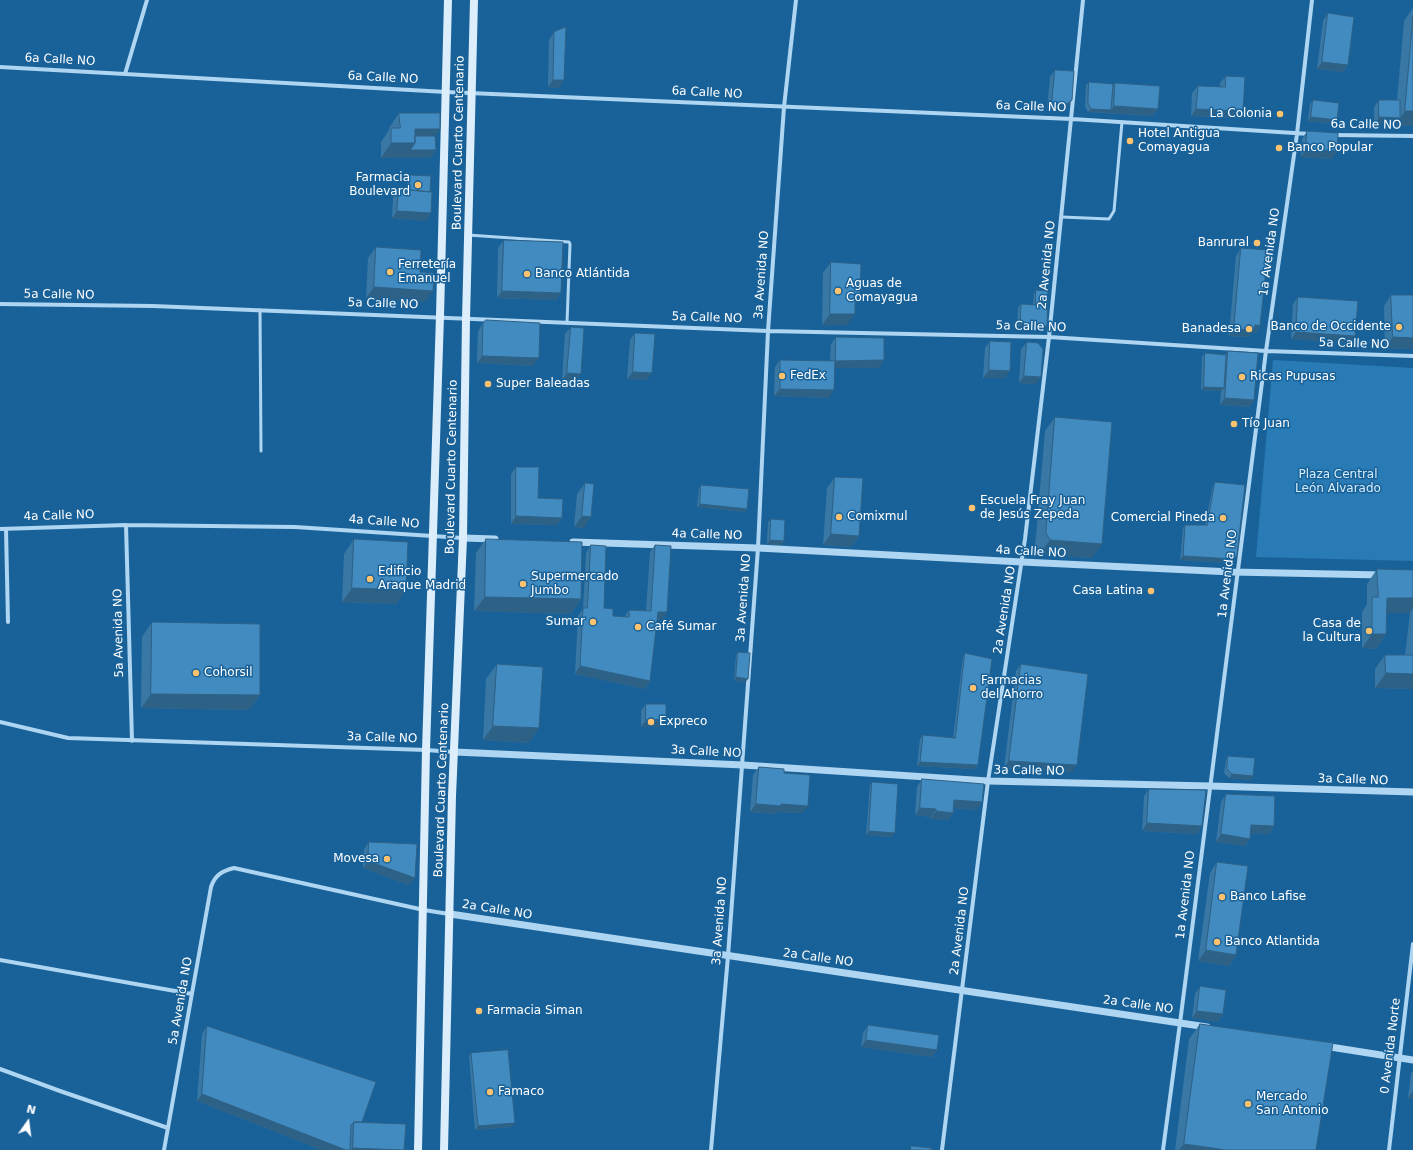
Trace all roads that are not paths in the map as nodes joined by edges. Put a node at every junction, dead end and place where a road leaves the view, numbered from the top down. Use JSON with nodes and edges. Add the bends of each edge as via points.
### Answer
{"nodes":[{"id":1,"x":147,"y":0,"type":"edge"},
{"id":2,"x":448,"y":0,"type":"edge"},
{"id":3,"x":474,"y":0,"type":"edge"},
{"id":4,"x":796,"y":0,"type":"edge"},
{"id":5,"x":1083,"y":0,"type":"edge"},
{"id":6,"x":1312,"y":0,"type":"edge"},
{"id":7,"x":0,"y":67,"type":"edge"},
{"id":8,"x":125,"y":74,"type":"junction"},
{"id":9,"x":446,"y":92,"type":"junction"},
{"id":10,"x":472,"y":93,"type":"junction"},
{"id":11,"x":784,"y":106,"type":"junction"},
{"id":12,"x":1072,"y":119,"type":"junction"},
{"id":13,"x":1122,"y":122,"type":"junction"},
{"id":14,"x":1297,"y":134,"type":"junction"},
{"id":15,"x":1312,"y":134,"type":"edge"},
{"id":16,"x":1328,"y":134,"type":"edge"},
{"id":17,"x":1413,"y":136,"type":"edge"},
{"id":18,"x":1062,"y":217,"type":"junction"},
{"id":19,"x":468,"y":235,"type":"junction"},
{"id":20,"x":0,"y":304,"type":"edge"},
{"id":21,"x":260,"y":310,"type":"junction"},
{"id":22,"x":440,"y":316,"type":"junction"},
{"id":23,"x":466,"y":319,"type":"junction"},
{"id":24,"x":566,"y":323,"type":"junction"},
{"id":25,"x":768,"y":331,"type":"junction"},
{"id":26,"x":1050,"y":337,"type":"junction"},
{"id":27,"x":1266,"y":351,"type":"junction"},
{"id":28,"x":1413,"y":356,"type":"edge"},
{"id":29,"x":261,"y":451,"type":"dead end"},
{"id":30,"x":126,"y":525,"type":"junction"},
{"id":31,"x":0,"y":529,"type":"edge"},
{"id":32,"x":6,"y":529,"type":"junction"},
{"id":33,"x":433,"y":536,"type":"junction"},
{"id":34,"x":463,"y":538,"type":"junction"},
{"id":35,"x":502,"y":539,"type":"edge"},
{"id":36,"x":563,"y":541,"type":"edge"},
{"id":37,"x":758,"y":548,"type":"junction"},
{"id":38,"x":1022,"y":562,"type":"junction"},
{"id":39,"x":1238,"y":572,"type":"junction"},
{"id":40,"x":1389,"y":575,"type":"edge"},
{"id":41,"x":8,"y":622,"type":"dead end"},
{"id":42,"x":0,"y":722,"type":"edge"},
{"id":43,"x":132,"y":741,"type":"junction"},
{"id":44,"x":426,"y":750,"type":"junction"},
{"id":45,"x":455,"y":752,"type":"junction"},
{"id":46,"x":743,"y":765,"type":"junction"},
{"id":47,"x":988,"y":781,"type":"junction"},
{"id":48,"x":1210,"y":786,"type":"junction"},
{"id":49,"x":1413,"y":792,"type":"edge"},
{"id":50,"x":234,"y":868,"type":"joint"},
{"id":51,"x":424,"y":910,"type":"junction"},
{"id":52,"x":450,"y":914,"type":"junction"},
{"id":53,"x":1413,"y":944,"type":"edge"},
{"id":54,"x":728,"y":956,"type":"junction"},
{"id":55,"x":0,"y":960,"type":"edge"},
{"id":56,"x":962,"y":991,"type":"junction"},
{"id":57,"x":192,"y":994,"type":"junction"},
{"id":58,"x":1180,"y":1023,"type":"junction"},
{"id":59,"x":1212,"y":1028,"type":"edge"},
{"id":60,"x":1314,"y":1044,"type":"edge"},
{"id":61,"x":1400,"y":1058,"type":"junction"},
{"id":62,"x":1413,"y":1060,"type":"edge"},
{"id":63,"x":0,"y":1069,"type":"edge"},
{"id":64,"x":168,"y":1128,"type":"junction"},
{"id":65,"x":164,"y":1150,"type":"edge"},
{"id":66,"x":418,"y":1150,"type":"edge"},
{"id":67,"x":444,"y":1150,"type":"edge"},
{"id":68,"x":711,"y":1150,"type":"edge"},
{"id":69,"x":942,"y":1150,"type":"edge"},
{"id":70,"x":1162,"y":1150,"type":"edge"},
{"id":71,"x":1389,"y":1150,"type":"edge"}],
"edges":[{"from":1,"to":8,"type":"street"},
{"from":2,"to":9,"type":"main road","name":"Boulevard Cuarto Centenario"},
{"from":3,"to":10,"type":"main road","name":"Boulevard Cuarto Centenario"},
{"from":4,"to":11,"type":"street","name":"3a Avenida NO"},
{"from":5,"to":12,"type":"street","name":"2a Avenida NO"},
{"from":6,"to":14,"type":"street","name":"1a Avenida NO"},
{"from":7,"to":8,"type":"street","name":"6a Calle NO"},
{"from":8,"to":9,"type":"street","name":"6a Calle NO"},
{"from":9,"to":10,"type":"street","name":"6a Calle NO"},
{"from":9,"to":22,"type":"main road","name":"Boulevard Cuarto Centenario"},
{"from":10,"to":11,"type":"street","name":"6a Calle NO"},
{"from":10,"to":19,"type":"main road","name":"Boulevard Cuarto Centenario"},
{"from":11,"to":12,"type":"street","name":"6a Calle NO"},
{"from":11,"to":25,"type":"street","name":"3a Avenida NO"},
{"from":12,"to":13,"type":"street","name":"6a Calle NO"},
{"from":12,"to":18,"type":"street","name":"2a Avenida NO"},
{"from":13,"to":14,"type":"street","name":"6a Calle NO"},
{"from":13,"to":18,"type":"lane","via":[[1114,211],[1109,219]]},
{"from":14,"to":15,"type":"street","name":"6a Calle NO"},
{"from":14,"to":27,"type":"street","name":"1a Avenida NO"},
{"from":16,"to":17,"type":"street","name":"6a Calle NO"},
{"from":18,"to":26,"type":"street","name":"2a Avenida NO"},
{"from":19,"to":23,"type":"main road","name":"Boulevard Cuarto Centenario"},
{"from":19,"to":24,"type":"lane","via":[[569,242]]},
{"from":20,"to":21,"type":"street","name":"5a Calle NO"},
{"from":21,"to":22,"type":"street","name":"5a Calle NO"},
{"from":21,"to":29,"type":"lane"},
{"from":22,"to":23,"type":"street","name":"5a Calle NO"},
{"from":22,"to":33,"type":"main road","name":"Boulevard Cuarto Centenario"},
{"from":23,"to":24,"type":"street","name":"5a Calle NO"},
{"from":23,"to":34,"type":"main road","name":"Boulevard Cuarto Centenario"},
{"from":24,"to":25,"type":"street","name":"5a Calle NO"},
{"from":25,"to":26,"type":"street","name":"5a Calle NO"},
{"from":25,"to":37,"type":"street","name":"3a Avenida NO"},
{"from":26,"to":27,"type":"street","name":"5a Calle NO"},
{"from":26,"to":38,"type":"street","name":"2a Avenida NO"},
{"from":27,"to":28,"type":"street","name":"5a Calle NO"},
{"from":27,"to":39,"type":"street","name":"1a Avenida NO"},
{"from":30,"to":32,"type":"street","name":"4a Calle NO"},
{"from":30,"to":33,"type":"street","name":"4a Calle NO","via":[[294,527]]},
{"from":30,"to":43,"type":"street","name":"5a Avenida NO"},
{"from":31,"to":32,"type":"street","name":"4a Calle NO"},
{"from":32,"to":41,"type":"street"},
{"from":33,"to":34,"type":"street","name":"4a Calle NO"},
{"from":33,"to":44,"type":"main road","name":"Boulevard Cuarto Centenario"},
{"from":34,"to":35,"type":"street","name":"4a Calle NO"},
{"from":34,"to":45,"type":"main road","name":"Boulevard Cuarto Centenario"},
{"from":36,"to":37,"type":"street","name":"4a Calle NO"},
{"from":37,"to":38,"type":"street","name":"4a Calle NO"},
{"from":37,"to":46,"type":"street","name":"3a Avenida NO"},
{"from":38,"to":39,"type":"street","name":"4a Calle NO"},
{"from":38,"to":47,"type":"street","name":"2a Avenida NO"},
{"from":39,"to":40,"type":"street","name":"4a Calle NO"},
{"from":39,"to":48,"type":"street","name":"1a Avenida NO"},
{"from":42,"to":43,"type":"street","name":"3a Calle NO","via":[[68,738]]},
{"from":43,"to":44,"type":"street","name":"3a Calle NO"},
{"from":44,"to":45,"type":"street","name":"3a Calle NO"},
{"from":44,"to":51,"type":"main road","name":"Boulevard Cuarto Centenario"},
{"from":45,"to":46,"type":"street","name":"3a Calle NO"},
{"from":45,"to":52,"type":"main road","name":"Boulevard Cuarto Centenario"},
{"from":46,"to":47,"type":"street","name":"3a Calle NO"},
{"from":46,"to":54,"type":"street","name":"3a Avenida NO"},
{"from":47,"to":48,"type":"street","name":"3a Calle NO"},
{"from":47,"to":56,"type":"street","name":"2a Avenida NO"},
{"from":48,"to":49,"type":"street","name":"3a Calle NO"},
{"from":48,"to":58,"type":"street","name":"1a Avenida NO"},
{"from":50,"to":51,"type":"street","name":"2a Calle NO"},
{"from":50,"to":57,"type":"street","name":"5a Avenida NO","via":[[218,874],[211,887]]},
{"from":51,"to":52,"type":"street","name":"2a Calle NO"},
{"from":51,"to":66,"type":"main road","name":"Boulevard Cuarto Centenario"},
{"from":52,"to":54,"type":"street","name":"2a Calle NO"},
{"from":52,"to":67,"type":"main road","name":"Boulevard Cuarto Centenario"},
{"from":53,"to":61,"type":"street","name":"0 Avenida Norte"},
{"from":54,"to":56,"type":"street","name":"2a Calle NO"},
{"from":54,"to":68,"type":"street","name":"3a Avenida NO"},
{"from":55,"to":57,"type":"street"},
{"from":56,"to":58,"type":"street","name":"2a Calle NO"},
{"from":56,"to":69,"type":"street","name":"2a Avenida NO"},
{"from":57,"to":64,"type":"street","name":"5a Avenida NO"},
{"from":58,"to":59,"type":"street","name":"2a Calle NO"},
{"from":58,"to":70,"type":"street","name":"1a Avenida NO"},
{"from":60,"to":61,"type":"street"},
{"from":61,"to":62,"type":"street"},
{"from":61,"to":71,"type":"street","name":"0 Avenida Norte"},
{"from":63,"to":64,"type":"street"},
{"from":64,"to":65,"type":"street","name":"5a Avenida NO"}]}
